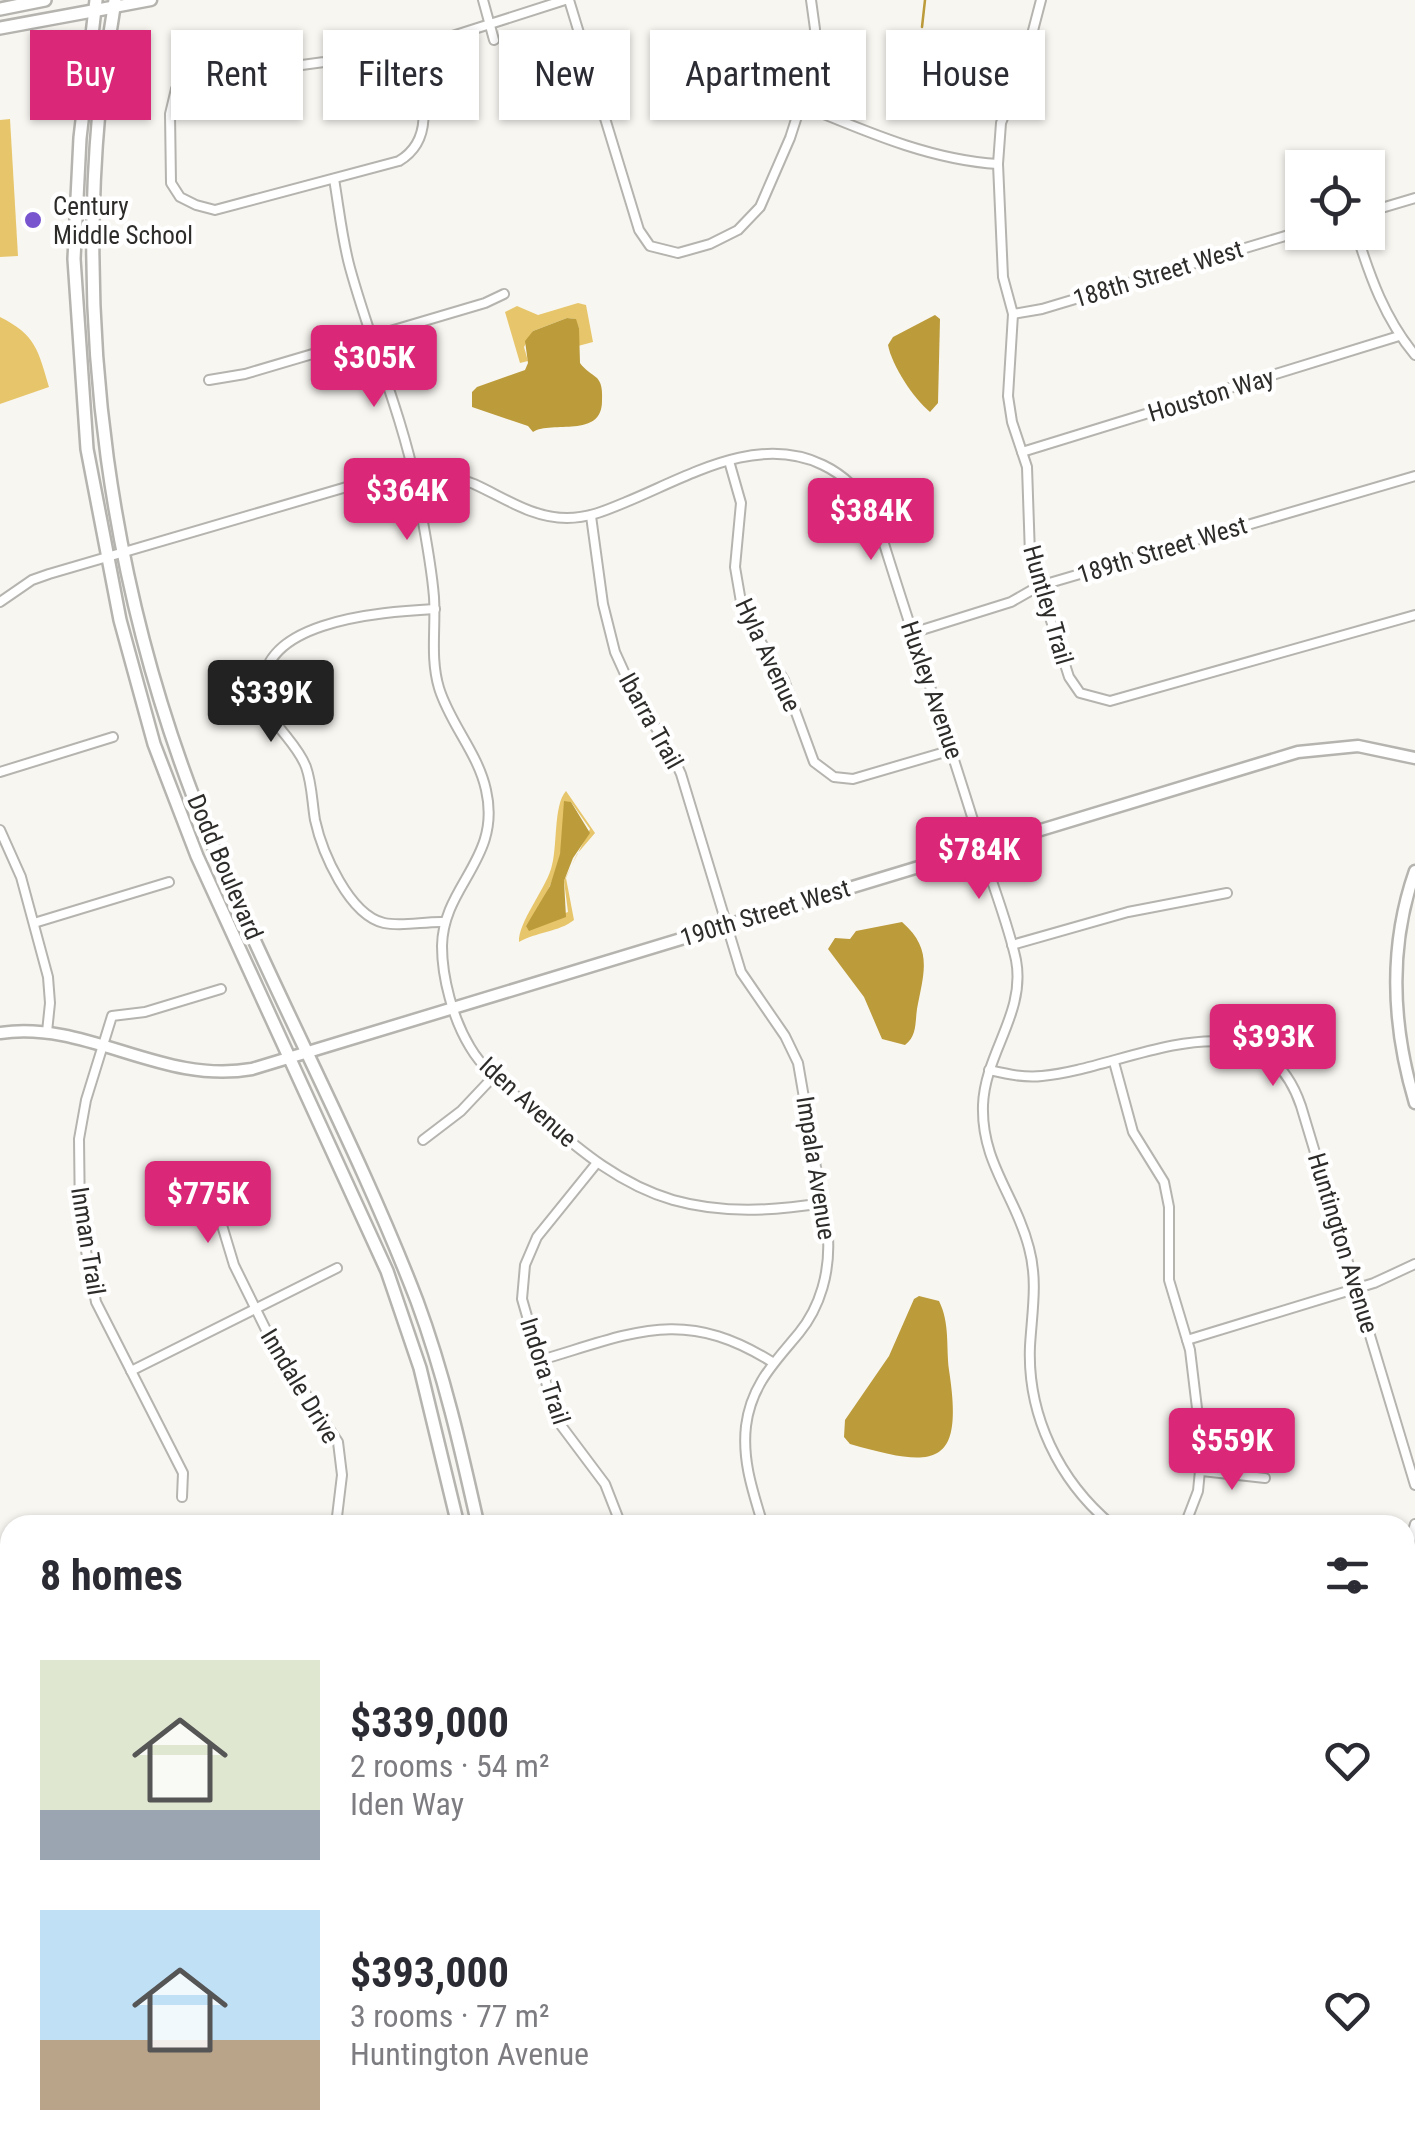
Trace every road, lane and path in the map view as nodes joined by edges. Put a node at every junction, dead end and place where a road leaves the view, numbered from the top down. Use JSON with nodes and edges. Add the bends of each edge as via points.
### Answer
{"nodes":[{"id":1,"x":45,"y":0,"type":"edge"},
{"id":2,"x":151,"y":0,"type":"edge"},
{"id":3,"x":482,"y":0,"type":"edge"},
{"id":4,"x":567,"y":0,"type":"edge"},
{"id":5,"x":811,"y":0,"type":"edge"},
{"id":6,"x":1042,"y":0,"type":"edge"},
{"id":7,"x":115,"y":3,"type":"edge"},
{"id":8,"x":95,"y":5,"type":"edge"},
{"id":9,"x":0,"y":9,"type":"edge"},
{"id":10,"x":490,"y":25,"type":"junction"},
{"id":11,"x":0,"y":28,"type":"edge"},
{"id":12,"x":470,"y":30,"type":"edge"},
{"id":13,"x":815,"y":30,"type":"edge"},
{"id":14,"x":494,"y":40,"type":"dead end"},
{"id":15,"x":323,"y":62,"type":"edge"},
{"id":16,"x":424,"y":120,"type":"edge"},
{"id":17,"x":796,"y":120,"type":"edge"},
{"id":18,"x":839,"y":120,"type":"edge"},
{"id":19,"x":998,"y":164,"type":"junction"},
{"id":20,"x":334,"y":179,"type":"junction"},
{"id":21,"x":1415,"y":198,"type":"edge"},
{"id":22,"x":1385,"y":207,"type":"edge"},
{"id":23,"x":1285,"y":236,"type":"edge"},
{"id":24,"x":1362,"y":250,"type":"edge"},
{"id":25,"x":504,"y":294,"type":"dead end"},
{"id":26,"x":1013,"y":314,"type":"junction"},
{"id":27,"x":372,"y":336,"type":"junction"},
{"id":28,"x":1399,"y":336,"type":"junction"},
{"id":29,"x":1415,"y":355,"type":"edge"},
{"id":30,"x":209,"y":380,"type":"dead end"},
{"id":31,"x":1022,"y":452,"type":"junction"},
{"id":32,"x":728,"y":460,"type":"junction"},
{"id":33,"x":412,"y":472,"type":"junction"},
{"id":34,"x":1415,"y":476,"type":"edge"},
{"id":35,"x":591,"y":516,"type":"junction"},
{"id":36,"x":123,"y":551,"type":"junction"},
{"id":37,"x":106,"y":556,"type":"junction"},
{"id":38,"x":1040,"y":586,"type":"junction"},
{"id":39,"x":0,"y":602,"type":"edge"},
{"id":40,"x":434,"y":609,"type":"junction"},
{"id":41,"x":1415,"y":614,"type":"edge"},
{"id":42,"x":912,"y":633,"type":"junction"},
{"id":43,"x":114,"y":737,"type":"dead end"},
{"id":44,"x":952,"y":750,"type":"junction"},
{"id":45,"x":1415,"y":758,"type":"edge"},
{"id":46,"x":0,"y":772,"type":"edge"},
{"id":47,"x":0,"y":830,"type":"edge"},
{"id":48,"x":982,"y":848,"type":"junction"},
{"id":49,"x":1415,"y":871,"type":"edge"},
{"id":50,"x":168,"y":882,"type":"dead end"},
{"id":51,"x":1227,"y":894,"type":"dead end"},
{"id":52,"x":34,"y":922,"type":"junction"},
{"id":53,"x":445,"y":922,"type":"junction"},
{"id":54,"x":726,"y":924,"type":"junction"},
{"id":55,"x":1012,"y":946,"type":"junction"},
{"id":56,"x":222,"y":990,"type":"dead end"},
{"id":57,"x":454,"y":1007,"type":"junction"},
{"id":58,"x":47,"y":1032,"type":"junction"},
{"id":59,"x":0,"y":1033,"type":"edge"},
{"id":60,"x":104,"y":1046,"type":"junction"},
{"id":61,"x":308,"y":1051,"type":"junction"},
{"id":62,"x":290,"y":1057,"type":"junction"},
{"id":63,"x":1114,"y":1062,"type":"junction"},
{"id":64,"x":989,"y":1070,"type":"junction"},
{"id":65,"x":494,"y":1076,"type":"junction"},
{"id":66,"x":1415,"y":1103,"type":"edge"},
{"id":67,"x":423,"y":1140,"type":"dead end"},
{"id":68,"x":596,"y":1164,"type":"junction"},
{"id":69,"x":222,"y":1175,"type":"dead end"},
{"id":70,"x":823,"y":1203,"type":"junction"},
{"id":71,"x":1415,"y":1264,"type":"edge"},
{"id":72,"x":338,"y":1268,"type":"dead end"},
{"id":73,"x":1356,"y":1288,"type":"junction"},
{"id":74,"x":254,"y":1309,"type":"junction"},
{"id":75,"x":1188,"y":1340,"type":"junction"},
{"id":76,"x":541,"y":1360,"type":"junction"},
{"id":77,"x":772,"y":1362,"type":"junction"},
{"id":78,"x":131,"y":1371,"type":"junction"},
{"id":79,"x":1202,"y":1472,"type":"junction"},
{"id":80,"x":1265,"y":1478,"type":"dead end"},
{"id":81,"x":1415,"y":1485,"type":"edge"},
{"id":82,"x":182,"y":1497,"type":"dead end"},
{"id":83,"x":337,"y":1515,"type":"edge"},
{"id":84,"x":456,"y":1515,"type":"edge"},
{"id":85,"x":476,"y":1515,"type":"edge"},
{"id":86,"x":618,"y":1515,"type":"edge"},
{"id":87,"x":761,"y":1515,"type":"edge"},
{"id":88,"x":1103,"y":1515,"type":"edge"},
{"id":89,"x":1190,"y":1515,"type":"edge"}],
"edges":[{"from":1,"to":9,"type":"main road"},
{"from":2,"to":7,"type":"street"},
{"from":3,"to":10,"type":"street"},
{"from":4,"to":10,"type":"street"},
{"from":4,"to":17,"type":"street","via":[[639,230],[657,250],[678,253],[738,230],[766,194]]},
{"from":5,"to":13,"type":"street"},
{"from":6,"to":19,"type":"street","name":"Huntley Trail","via":[[1002,123]]},
{"from":7,"to":8,"type":"main road"},
{"from":7,"to":36,"type":"main road","name":"Dodd Boulevard","via":[[96,135],[95,306],[102,418]]},
{"from":8,"to":11,"type":"main road"},
{"from":8,"to":37,"type":"main road","name":"Dodd Boulevard","via":[[74,259],[87,449]]},
{"from":10,"to":12,"type":"street"},
{"from":10,"to":14,"type":"street"},
{"from":15,"to":20,"type":"street","via":[[183,81],[170,114],[170,182],[180,198],[216,210]]},
{"from":16,"to":20,"type":"street","via":[[411,154]]},
{"from":18,"to":19,"type":"street","via":[[971,163]]},
{"from":19,"to":26,"type":"street","name":"Huntley Trail"},
{"from":20,"to":27,"type":"street","name":"Iden Avenue"},
{"from":21,"to":22,"type":"street"},
{"from":23,"to":26,"type":"street","name":"188th Street West"},
{"from":24,"to":28,"type":"street"},
{"from":25,"to":27,"type":"street"},
{"from":26,"to":31,"type":"street","name":"Huntley Trail","via":[[1008,396]]},
{"from":27,"to":30,"type":"street"},
{"from":27,"to":33,"type":"street","name":"Iden Avenue"},
{"from":28,"to":29,"type":"street"},
{"from":28,"to":31,"type":"street","name":"Houston Way"},
{"from":31,"to":38,"type":"street","name":"Huntley Trail","via":[[1030,490],[1030,555]]},
{"from":32,"to":35,"type":"street","name":"Huxley Avenue"},
{"from":32,"to":42,"type":"street","name":"Huxley Avenue","via":[[792,454],[848,482],[878,524]]},
{"from":32,"to":44,"type":"street","name":"Hyla Avenue","via":[[741,504],[735,567],[741,602],[784,680],[814,762],[828,775],[853,779]]},
{"from":33,"to":35,"type":"street","name":"Huxley Avenue","via":[[462,479],[546,515]]},
{"from":33,"to":36,"type":"street","name":"Huxley Avenue"},
{"from":33,"to":40,"type":"street","name":"Iden Avenue"},
{"from":34,"to":38,"type":"street","name":"189th Street West"},
{"from":35,"to":54,"type":"street","name":"Ibarra Trail","via":[[615,652],[675,760]]},
{"from":36,"to":37,"type":"street","name":"Huxley Avenue"},
{"from":36,"to":61,"type":"main road","name":"Dodd Boulevard","via":[[149,663],[188,783]]},
{"from":37,"to":39,"type":"street","name":"Huxley Avenue","via":[[32,580]]},
{"from":37,"to":62,"type":"main road","name":"Dodd Boulevard","via":[[154,744],[197,856]]},
{"from":38,"to":41,"type":"street","name":"Huntley Trail","via":[[1072,686],[1110,702]]},
{"from":38,"to":42,"type":"street","name":"189th Street West","via":[[1011,602]]},
{"from":40,"to":53,"type":"street","name":"Iden Avenue","via":[[438,685],[480,770],[489,812],[480,858]]},
{"from":40,"to":53,"type":"street","via":[[368,614],[300,634],[271,661],[264,690],[272,716],[303,760],[320,837],[352,901],[386,923]]},
{"from":42,"to":44,"type":"street","name":"Huxley Avenue"},
{"from":43,"to":46,"type":"street"},
{"from":44,"to":48,"type":"street","name":"Huxley Avenue"},
{"from":45,"to":48,"type":"street","name":"190th Street West","via":[[1370,747],[1311,749]]},
{"from":47,"to":52,"type":"street"},
{"from":48,"to":54,"type":"street","name":"190th Street West"},
{"from":48,"to":55,"type":"street","name":"Huxley Avenue"},
{"from":49,"to":66,"type":"street","via":[[1396,972],[1398,1038]]},
{"from":50,"to":52,"type":"street"},
{"from":51,"to":55,"type":"street","via":[[1128,912]]},
{"from":52,"to":58,"type":"street","via":[[48,977]]},
{"from":53,"to":57,"type":"street","name":"Iden Avenue","via":[[443,963]]},
{"from":54,"to":57,"type":"street","name":"190th Street West"},
{"from":54,"to":70,"type":"street","name":"Impala Avenue","via":[[744,978],[798,1063]]},
{"from":55,"to":64,"type":"street","name":"Huxley Avenue","via":[[1018,998]]},
{"from":56,"to":60,"type":"street","via":[[112,1016]]},
{"from":57,"to":61,"type":"street","name":"190th Street West"},
{"from":57,"to":65,"type":"street","name":"Iden Avenue","via":[[470,1047]]},
{"from":58,"to":59,"type":"street","name":"190th Street West"},
{"from":58,"to":60,"type":"street","name":"190th Street West"},
{"from":60,"to":62,"type":"street","name":"190th Street West","via":[[200,1072],[245,1070]]},
{"from":60,"to":78,"type":"street","name":"Inman Trail","via":[[79,1139],[80,1220],[96,1302]]},
{"from":61,"to":62,"type":"street","name":"190th Street West"},
{"from":61,"to":85,"type":"main road","name":"Dodd Boulevard","via":[[417,1302],[452,1410]]},
{"from":62,"to":84,"type":"main road","name":"Dodd Boulevard","via":[[387,1271],[420,1368]]},
{"from":63,"to":64,"type":"street","name":"Huntington Avenue","via":[[1038,1077]]},
{"from":63,"to":73,"type":"street","name":"Huntington Avenue","via":[[1212,1039],[1239,1042],[1272,1060],[1297,1095]]},
{"from":63,"to":75,"type":"street","via":[[1133,1132],[1167,1196],[1169,1280]]},
{"from":64,"to":88,"type":"street","name":"Huxley Avenue","via":[[987,1146],[1024,1229],[1033,1267],[1030,1365],[1037,1410],[1068,1477]]},
{"from":65,"to":67,"type":"street"},
{"from":65,"to":68,"type":"street","name":"Iden Avenue"},
{"from":68,"to":70,"type":"street","name":"Iden Avenue","via":[[688,1203],[760,1211]]},
{"from":68,"to":76,"type":"street","name":"Indora Trail","via":[[543,1228],[525,1265],[523,1305]]},
{"from":69,"to":74,"type":"street","name":"Inndale Drive","via":[[220,1222]]},
{"from":70,"to":77,"type":"street","name":"Impala Avenue","via":[[828,1246],[821,1292],[802,1330]]},
{"from":71,"to":73,"type":"street"},
{"from":72,"to":74,"type":"street"},
{"from":73,"to":75,"type":"street"},
{"from":73,"to":81,"type":"street","name":"Huntington Avenue"},
{"from":74,"to":78,"type":"street"},
{"from":74,"to":83,"type":"street","name":"Inndale Drive","via":[[338,1442]]},
{"from":75,"to":79,"type":"street"},
{"from":76,"to":77,"type":"street","via":[[671,1328],[720,1336]]},
{"from":76,"to":86,"type":"street","name":"Indora Trail","via":[[557,1420],[606,1484]]},
{"from":77,"to":87,"type":"street","name":"Impala Avenue","via":[[754,1393],[745,1430]]},
{"from":78,"to":82,"type":"street","name":"Inman Trail","via":[[183,1473]]},
{"from":79,"to":80,"type":"street"},
{"from":79,"to":89,"type":"street"}]}
